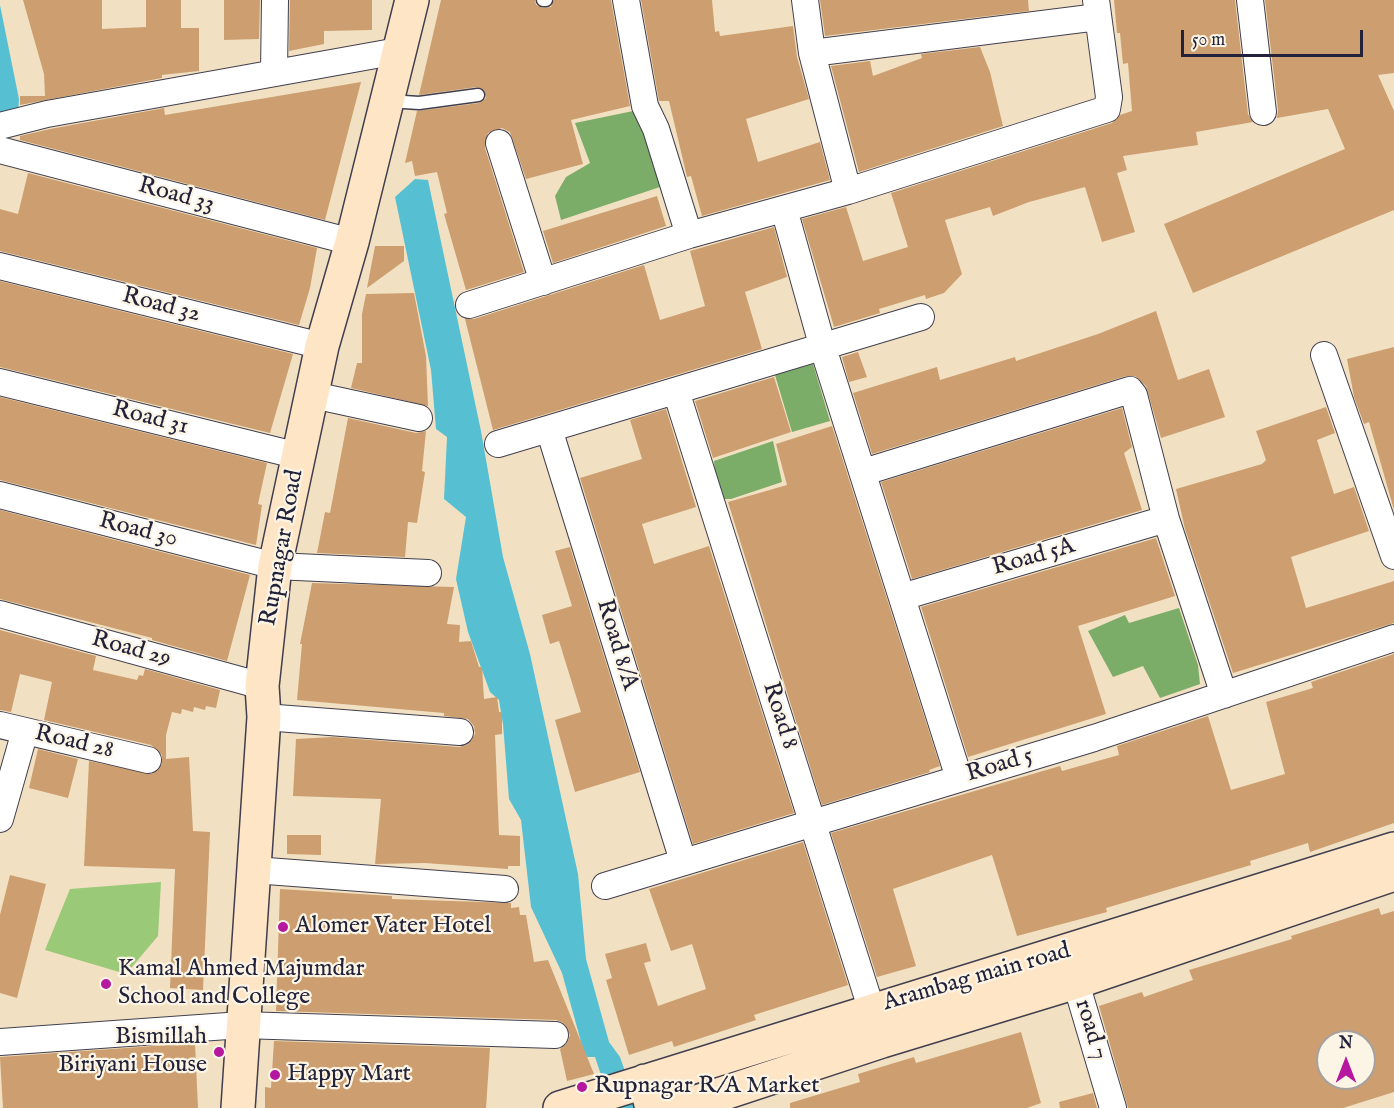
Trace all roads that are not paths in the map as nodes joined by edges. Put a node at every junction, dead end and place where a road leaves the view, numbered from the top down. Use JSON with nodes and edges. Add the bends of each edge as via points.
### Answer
{"nodes":[{"id":1,"x":275,"y":0,"type":"edge"},
{"id":2,"x":412,"y":0,"type":"edge"},
{"id":3,"x":626,"y":0,"type":"edge"},
{"id":4,"x":805,"y":0,"type":"edge"},
{"id":5,"x":1250,"y":0,"type":"edge"},
{"id":6,"x":1097,"y":8,"type":"edge"},
{"id":7,"x":398,"y":51,"type":"junction"},
{"id":8,"x":812,"y":53,"type":"junction"},
{"id":9,"x":274,"y":73,"type":"junction"},
{"id":10,"x":478,"y":95,"type":"dead end"},
{"id":11,"x":386,"y":101,"type":"junction"},
{"id":12,"x":1263,"y":112,"type":"dead end"},
{"id":13,"x":0,"y":126,"type":"edge"},
{"id":14,"x":499,"y":143,"type":"dead end"},
{"id":15,"x":0,"y":150,"type":"edge"},
{"id":16,"x":848,"y":191,"type":"junction"},
{"id":17,"x":784,"y":209,"type":"junction"},
{"id":18,"x":689,"y":235,"type":"junction"},
{"id":19,"x":352,"y":242,"type":"junction"},
{"id":20,"x":0,"y":266,"type":"edge"},
{"id":21,"x":543,"y":282,"type":"junction"},
{"id":22,"x":469,"y":305,"type":"dead end"},
{"id":23,"x":921,"y":316,"type":"dead end"},
{"id":24,"x":322,"y":346,"type":"junction"},
{"id":25,"x":823,"y":348,"type":"junction"},
{"id":26,"x":1324,"y":355,"type":"dead end"},
{"id":27,"x":0,"y":382,"type":"edge"},
{"id":28,"x":676,"y":391,"type":"junction"},
{"id":29,"x":313,"y":395,"type":"junction"},
{"id":30,"x":419,"y":418,"type":"dead end"},
{"id":31,"x":549,"y":429,"type":"junction"},
{"id":32,"x":498,"y":444,"type":"dead end"},
{"id":33,"x":299,"y":456,"type":"junction"},
{"id":34,"x":864,"y":472,"type":"junction"},
{"id":35,"x":0,"y":495,"type":"edge"},
{"id":36,"x":1166,"y":519,"type":"junction"},
{"id":37,"x":1394,"y":556,"type":"edge"},
{"id":38,"x":275,"y":566,"type":"junction"},
{"id":39,"x":428,"y":573,"type":"dead end"},
{"id":40,"x":902,"y":597,"type":"junction"},
{"id":41,"x":0,"y":614,"type":"edge"},
{"id":42,"x":1394,"y":638,"type":"edge"},
{"id":43,"x":1224,"y":695,"type":"junction"},
{"id":44,"x":263,"y":701,"type":"junction"},
{"id":45,"x":0,"y":725,"type":"edge"},
{"id":46,"x":25,"y":731,"type":"junction"},
{"id":47,"x":460,"y":732,"type":"dead end"},
{"id":48,"x":148,"y":760,"type":"dead end"},
{"id":49,"x":959,"y":778,"type":"junction"},
{"id":50,"x":0,"y":819,"type":"edge"},
{"id":51,"x":812,"y":821,"type":"junction"},
{"id":52,"x":1394,"y":849,"type":"edge"},
{"id":53,"x":683,"y":861,"type":"junction"},
{"id":54,"x":254,"y":870,"type":"junction"},
{"id":55,"x":1394,"y":874,"type":"edge"},
{"id":56,"x":605,"y":886,"type":"dead end"},
{"id":57,"x":505,"y":889,"type":"dead end"},
{"id":58,"x":1066,"y":952,"type":"junction"},
{"id":59,"x":1076,"y":982,"type":"junction"},
{"id":60,"x":872,"y":1009,"type":"junction"},
{"id":61,"x":242,"y":1025,"type":"junction"},
{"id":62,"x":555,"y":1035,"type":"dead end"},
{"id":63,"x":882,"y":1041,"type":"junction"},
{"id":64,"x":0,"y":1042,"type":"edge"},
{"id":65,"x":648,"y":1095,"type":"edge"},
{"id":66,"x":238,"y":1108,"type":"edge"},
{"id":67,"x":560,"y":1108,"type":"edge"},
{"id":68,"x":679,"y":1108,"type":"edge"},
{"id":69,"x":1113,"y":1108,"type":"edge"}],
"edges":[{"from":1,"to":9,"type":"street"},
{"from":2,"to":7,"type":"street","name":"Rupnagar Road"},
{"from":3,"to":18,"type":"street","via":[[645,106]]},
{"from":4,"to":8,"type":"street"},
{"from":5,"to":12,"type":"street"},
{"from":6,"to":8,"type":"street"},
{"from":6,"to":16,"type":"street","via":[[1109,97],[1107,109]]},
{"from":7,"to":9,"type":"street"},
{"from":7,"to":11,"type":"street","name":"Rupnagar Road"},
{"from":8,"to":16,"type":"street"},
{"from":9,"to":13,"type":"street"},
{"from":10,"to":11,"type":"lane","via":[[419,103]]},
{"from":11,"to":19,"type":"street","name":"Rupnagar Road"},
{"from":14,"to":21,"type":"street"},
{"from":15,"to":19,"type":"street","name":"Road 33"},
{"from":16,"to":17,"type":"street"},
{"from":17,"to":18,"type":"street"},
{"from":17,"to":25,"type":"street"},
{"from":18,"to":21,"type":"street"},
{"from":19,"to":24,"type":"street","name":"Rupnagar Road"},
{"from":20,"to":24,"type":"street","name":"Road 32"},
{"from":21,"to":22,"type":"street"},
{"from":23,"to":25,"type":"street"},
{"from":24,"to":29,"type":"street","name":"Rupnagar Road"},
{"from":25,"to":28,"type":"street"},
{"from":25,"to":34,"type":"street"},
{"from":26,"to":37,"type":"street"},
{"from":27,"to":33,"type":"street","name":"Road 31"},
{"from":28,"to":31,"type":"street"},
{"from":28,"to":51,"type":"street","name":"Road 8"},
{"from":29,"to":30,"type":"street"},
{"from":29,"to":33,"type":"street","name":"Rupnagar Road"},
{"from":31,"to":32,"type":"street"},
{"from":31,"to":53,"type":"street","name":"Road 8/A"},
{"from":33,"to":38,"type":"street","name":"Rupnagar Road"},
{"from":34,"to":36,"type":"street","via":[[1125,389],[1134,395]]},
{"from":34,"to":40,"type":"street"},
{"from":35,"to":38,"type":"street","name":"Road 30"},
{"from":36,"to":40,"type":"street","name":"Road 5A"},
{"from":36,"to":43,"type":"street"},
{"from":38,"to":39,"type":"street","name":"Road 30"},
{"from":38,"to":44,"type":"street","name":"Rupnagar Road"},
{"from":40,"to":49,"type":"street"},
{"from":41,"to":44,"type":"street","name":"Road 29"},
{"from":42,"to":43,"type":"street","name":"Road 5"},
{"from":43,"to":49,"type":"street","name":"Road 5"},
{"from":44,"to":47,"type":"street","name":"Road 29"},
{"from":44,"to":54,"type":"street","name":"Rupnagar Road"},
{"from":45,"to":46,"type":"street","name":"Road 28"},
{"from":46,"to":48,"type":"street","name":"Road 28"},
{"from":46,"to":50,"type":"street"},
{"from":49,"to":51,"type":"street","name":"Road 5"},
{"from":51,"to":53,"type":"street","name":"Road 5"},
{"from":51,"to":60,"type":"street","name":"Road 8"},
{"from":52,"to":58,"type":"street","name":"Arambag main road"},
{"from":53,"to":56,"type":"street","name":"Road 5"},
{"from":54,"to":57,"type":"street"},
{"from":54,"to":61,"type":"street","name":"Rupnagar Road"},
{"from":55,"to":59,"type":"street","name":"Arambag main road"},
{"from":58,"to":59,"type":"street","name":"road 7"},
{"from":58,"to":60,"type":"street","name":"Arambag main road"},
{"from":59,"to":63,"type":"street","name":"Arambag main road"},
{"from":59,"to":69,"type":"street","name":"road 7"},
{"from":60,"to":63,"type":"street","name":"Road 8"},
{"from":60,"to":65,"type":"street","name":"Arambag main road"},
{"from":61,"to":62,"type":"street"},
{"from":61,"to":64,"type":"street"},
{"from":61,"to":66,"type":"street","name":"Rupnagar Road"},
{"from":63,"to":68,"type":"street","name":"Arambag main road"},
{"from":65,"to":67,"type":"street","name":"Arambag main road","via":[[598,1096]]}]}
